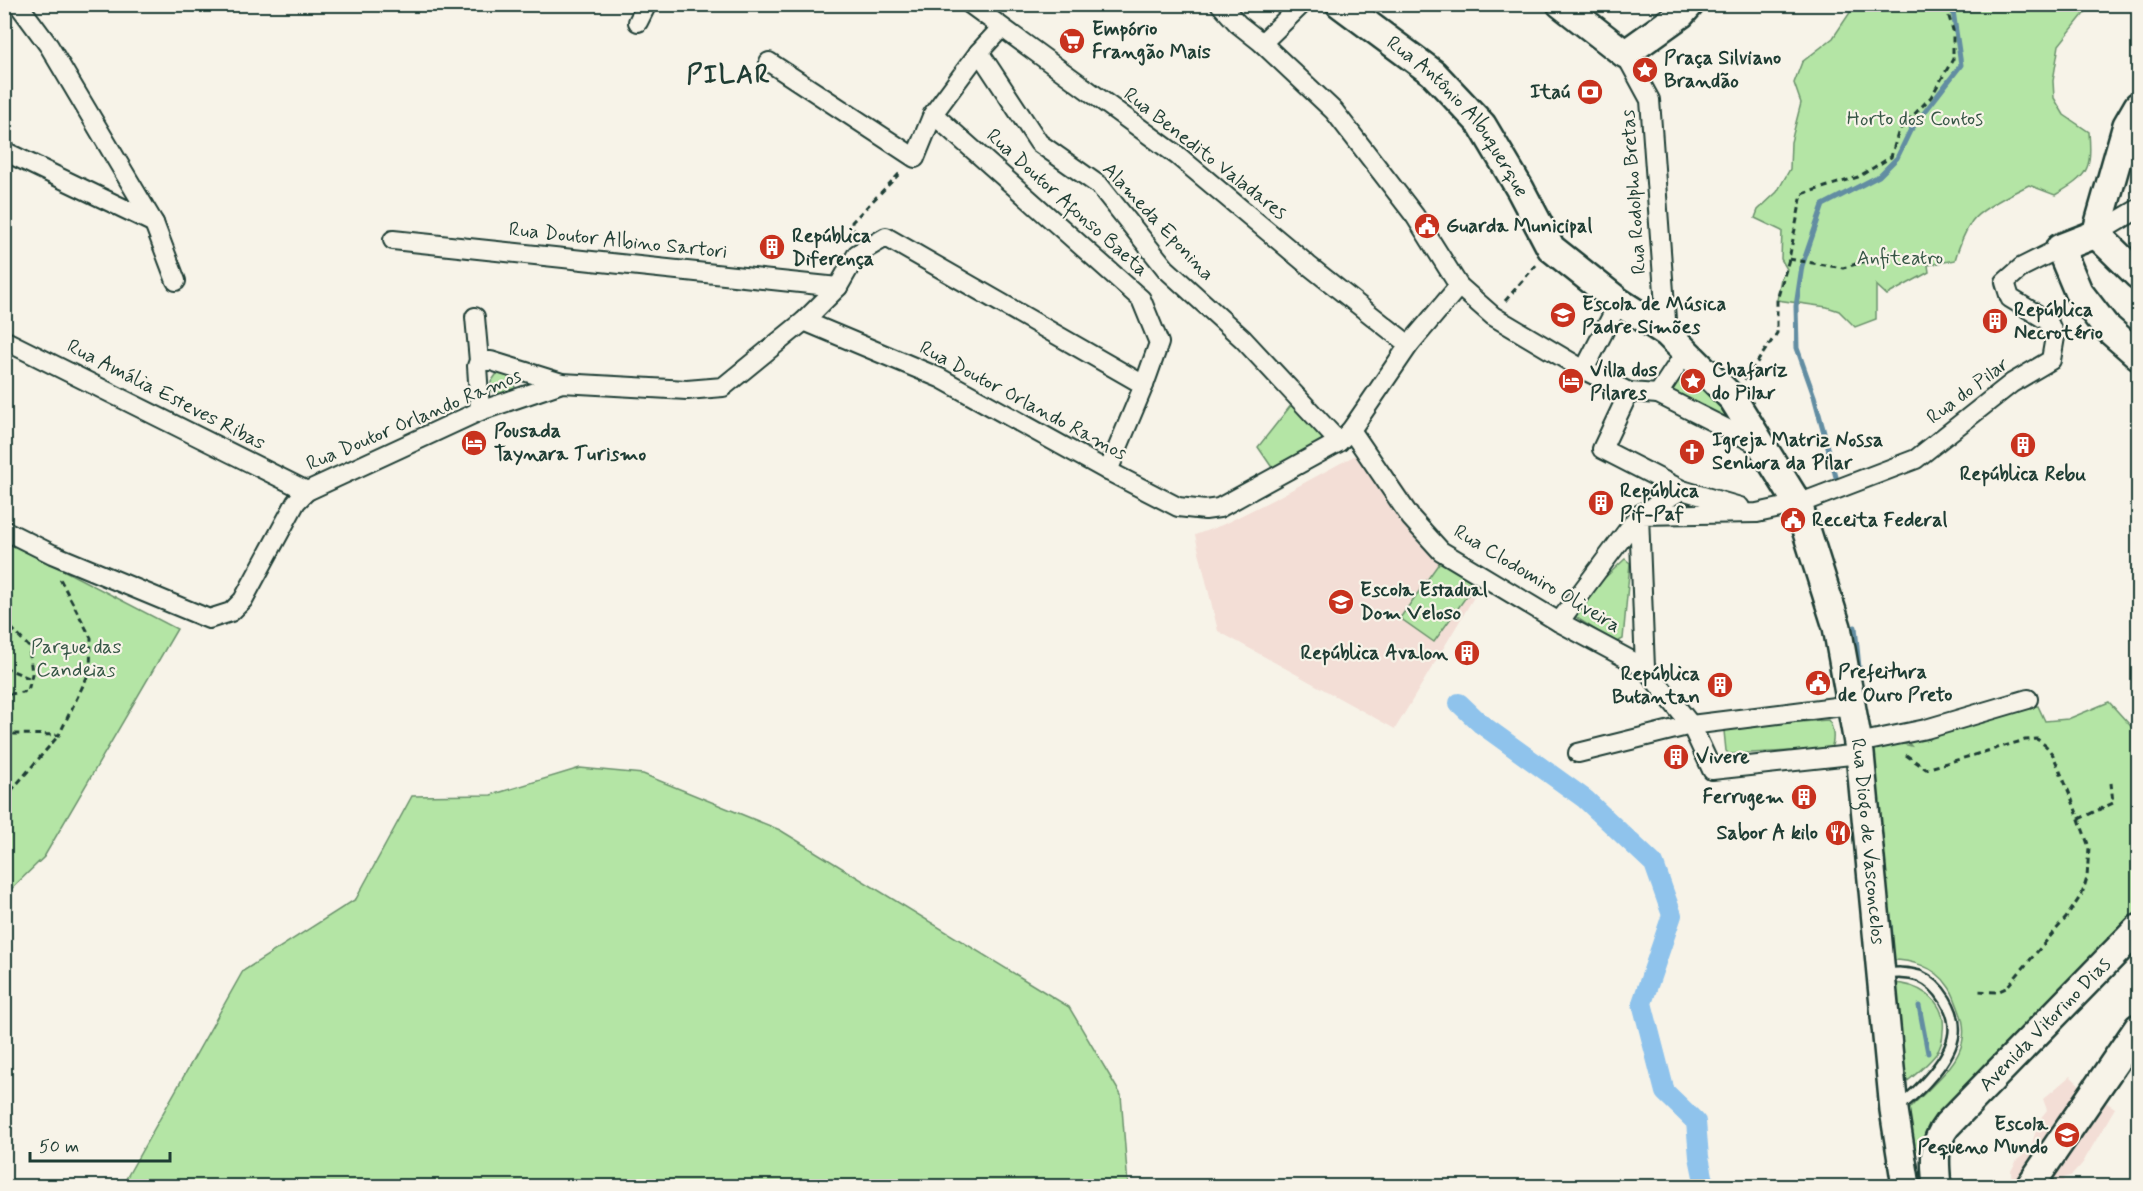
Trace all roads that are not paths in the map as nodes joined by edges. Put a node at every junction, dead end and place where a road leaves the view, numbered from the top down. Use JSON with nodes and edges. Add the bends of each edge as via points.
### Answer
{"nodes":[{"id":1,"x":18,"y":4,"type":"edge"},
{"id":2,"x":647,"y":4,"type":"edge"},
{"id":3,"x":970,"y":4,"type":"edge"},
{"id":4,"x":1220,"y":4,"type":"edge"},
{"id":5,"x":1302,"y":4,"type":"edge"},
{"id":6,"x":1340,"y":4,"type":"edge"},
{"id":7,"x":1560,"y":4,"type":"edge"},
{"id":8,"x":1690,"y":4,"type":"edge"},
{"id":9,"x":638,"y":22,"type":"dead end"},
{"id":10,"x":1001,"y":28,"type":"junction"},
{"id":11,"x":1262,"y":43,"type":"junction"},
{"id":12,"x":979,"y":52,"type":"junction"},
{"id":13,"x":1625,"y":54,"type":"junction"},
{"id":14,"x":769,"y":62,"type":"dead end"},
{"id":15,"x":2139,"y":106,"type":"edge"},
{"id":16,"x":933,"y":114,"type":"junction"},
{"id":17,"x":4,"y":152,"type":"edge"},
{"id":18,"x":2139,"y":209,"type":"edge"},
{"id":19,"x":154,"y":223,"type":"junction"},
{"id":20,"x":2096,"y":234,"type":"junction"},
{"id":21,"x":393,"y":240,"type":"dead end"},
{"id":22,"x":2060,"y":248,"type":"junction"},
{"id":23,"x":2139,"y":275,"type":"edge"},
{"id":24,"x":176,"y":280,"type":"dead end"},
{"id":25,"x":1459,"y":286,"type":"junction"},
{"id":26,"x":838,"y":287,"type":"junction"},
{"id":27,"x":1619,"y":302,"type":"junction"},
{"id":28,"x":475,"y":317,"type":"dead end"},
{"id":29,"x":804,"y":321,"type":"junction"},
{"id":30,"x":1667,"y":333,"type":"junction"},
{"id":31,"x":4,"y":340,"type":"edge"},
{"id":32,"x":1408,"y":345,"type":"junction"},
{"id":33,"x":2139,"y":355,"type":"edge"},
{"id":34,"x":479,"y":361,"type":"junction"},
{"id":35,"x":1584,"y":370,"type":"junction"},
{"id":36,"x":562,"y":382,"type":"junction"},
{"id":37,"x":1144,"y":385,"type":"junction"},
{"id":38,"x":1629,"y":392,"type":"junction"},
{"id":39,"x":1658,"y":394,"type":"junction"},
{"id":40,"x":1733,"y":399,"type":"joint"},
{"id":41,"x":480,"y":411,"type":"junction"},
{"id":42,"x":1345,"y":436,"type":"junction"},
{"id":43,"x":1768,"y":457,"type":"junction"},
{"id":44,"x":1108,"y":471,"type":"junction"},
{"id":45,"x":1682,"y":490,"type":"junction"},
{"id":46,"x":307,"y":491,"type":"junction"},
{"id":47,"x":1798,"y":504,"type":"junction"},
{"id":48,"x":1757,"y":513,"type":"junction"},
{"id":49,"x":1639,"y":515,"type":"junction"},
{"id":50,"x":4,"y":530,"type":"edge"},
{"id":51,"x":1559,"y":622,"type":"junction"},
{"id":52,"x":1644,"y":668,"type":"junction"},
{"id":53,"x":2028,"y":699,"type":"dead end"},
{"id":54,"x":1851,"y":705,"type":"junction"},
{"id":55,"x":1691,"y":725,"type":"junction"},
{"id":56,"x":1859,"y":748,"type":"junction"},
{"id":57,"x":1578,"y":753,"type":"dead end"},
{"id":58,"x":2139,"y":929,"type":"edge"},
{"id":59,"x":1882,"y":974,"type":"junction"},
{"id":60,"x":2139,"y":1028,"type":"edge"},
{"id":61,"x":1894,"y":1110,"type":"junction"},
{"id":62,"x":1906,"y":1186,"type":"edge"},
{"id":63,"x":1937,"y":1186,"type":"edge"},
{"id":64,"x":2030,"y":1186,"type":"edge"}],
"edges":[{"from":1,"to":19,"type":"street","via":[[49,46]]},
{"from":2,"to":9,"type":"street"},
{"from":3,"to":10,"type":"street","name":"Rua Benedito Valadares"},
{"from":4,"to":11,"type":"street"},
{"from":5,"to":11,"type":"street"},
{"from":6,"to":27,"type":"street","name":"Rua Antônio Albuquerque","via":[[1433,73],[1482,125],[1551,248]]},
{"from":7,"to":13,"type":"street"},
{"from":8,"to":13,"type":"street"},
{"from":10,"to":12,"type":"street"},
{"from":10,"to":32,"type":"street","name":"Rua Benedito Valadares","via":[[1178,156]]},
{"from":11,"to":25,"type":"street","via":[[1334,111],[1415,216]]},
{"from":12,"to":16,"type":"street"},
{"from":12,"to":42,"type":"street","name":"Alameda Eponina","via":[[1039,143],[1100,186],[1166,269]]},
{"from":13,"to":30,"type":"street","name":"Rua Rodolpho Bretas","via":[[1650,100]]},
{"from":14,"to":16,"type":"street","via":[[915,158]]},
{"from":15,"to":20,"type":"street","via":[[2127,125]]},
{"from":16,"to":37,"type":"street","name":"Rua Doutor Afonso Baeta","via":[[1142,299],[1159,343]]},
{"from":17,"to":19,"type":"street"},
{"from":18,"to":20,"type":"street"},
{"from":19,"to":24,"type":"street"},
{"from":20,"to":22,"type":"street"},
{"from":20,"to":23,"type":"street"},
{"from":21,"to":26,"type":"street","name":"Rua Doutor Albino Sartori"},
{"from":22,"to":33,"type":"street","via":[[2078,291],[2105,326]]},
{"from":22,"to":47,"type":"street","name":"Rua do Pilar","via":[[2022,267],[2006,282],[2010,298],[2048,321],[2055,337],[2051,360],[2012,383],[1916,459]]},
{"from":25,"to":32,"type":"street"},
{"from":25,"to":35,"type":"street","via":[[1492,316]]},
{"from":26,"to":29,"type":"street"},
{"from":26,"to":37,"type":"street","via":[[857,254],[886,237]]},
{"from":27,"to":30,"type":"street","name":"Rua Antônio Albuquerque"},
{"from":27,"to":35,"type":"street"},
{"from":28,"to":34,"type":"street"},
{"from":29,"to":36,"type":"street","name":"Rua Doutor Orlando Ramos","via":[[723,387],[687,390]]},
{"from":29,"to":44,"type":"street","name":"Rua Doutor Orlando Ramos","via":[[940,378]]},
{"from":30,"to":39,"type":"street","via":[[1683,356]]},
{"from":30,"to":40,"type":"street","name":"Rua Antônio Albuquerque"},
{"from":31,"to":46,"type":"street","name":"Rua Amália Esteves Ribas"},
{"from":32,"to":42,"type":"street"},
{"from":34,"to":36,"type":"street"},
{"from":34,"to":41,"type":"street"},
{"from":35,"to":38,"type":"street"},
{"from":36,"to":41,"type":"street","name":"Rua Doutor Orlando Ramos"},
{"from":37,"to":44,"type":"street","name":"Rua Doutor Afonso Baeta"},
{"from":38,"to":39,"type":"street"},
{"from":38,"to":45,"type":"street","via":[[1602,449]]},
{"from":39,"to":43,"type":"street","via":[[1761,445]]},
{"from":40,"to":43,"type":"street","name":"Rua Diogo de Vasconcelos"},
{"from":41,"to":46,"type":"street","name":"Rua Doutor Orlando Ramos"},
{"from":42,"to":44,"type":"street","name":"Rua Doutor Orlando Ramos","via":[[1219,508],[1178,507]]},
{"from":42,"to":51,"type":"street","name":"Rua Clodomiro Oliveira","via":[[1441,551]]},
{"from":43,"to":47,"type":"street","name":"Rua Diogo de Vasconcelos"},
{"from":45,"to":48,"type":"street"},
{"from":45,"to":49,"type":"street"},
{"from":46,"to":50,"type":"street","name":"Rua Doutor Orlando Ramos","via":[[296,502],[243,600],[231,612],[210,619]]},
{"from":47,"to":48,"type":"street"},
{"from":47,"to":54,"type":"street","name":"Rua Diogo de Vasconcelos","via":[[1837,627]]},
{"from":48,"to":49,"type":"street"},
{"from":49,"to":51,"type":"street"},
{"from":49,"to":52,"type":"street"},
{"from":51,"to":52,"type":"street","name":"Rua Clodomiro Oliveira"},
{"from":52,"to":55,"type":"street","name":"Rua Clodomiro Oliveira"},
{"from":53,"to":56,"type":"street"},
{"from":54,"to":55,"type":"street"},
{"from":54,"to":56,"type":"street","name":"Rua Diogo de Vasconcelos"},
{"from":55,"to":56,"type":"street","name":"Rua Clodomiro Oliveira","via":[[1712,770]]},
{"from":55,"to":57,"type":"street"},
{"from":56,"to":59,"type":"street","name":"Rua Diogo de Vasconcelos"},
{"from":58,"to":63,"type":"street","name":"Avenida Vitorino Dias","via":[[1947,1125],[1935,1149]]},
{"from":59,"to":61,"type":"street","name":"Rua Diogo de Vasconcelos"},
{"from":59,"to":61,"type":"lane","via":[[1901,972],[1920,977],[1935,987],[1953,1017],[1954,1034],[1940,1064]]},
{"from":60,"to":64,"type":"street"},
{"from":61,"to":62,"type":"street","name":"Rua Diogo de Vasconcelos"}]}
